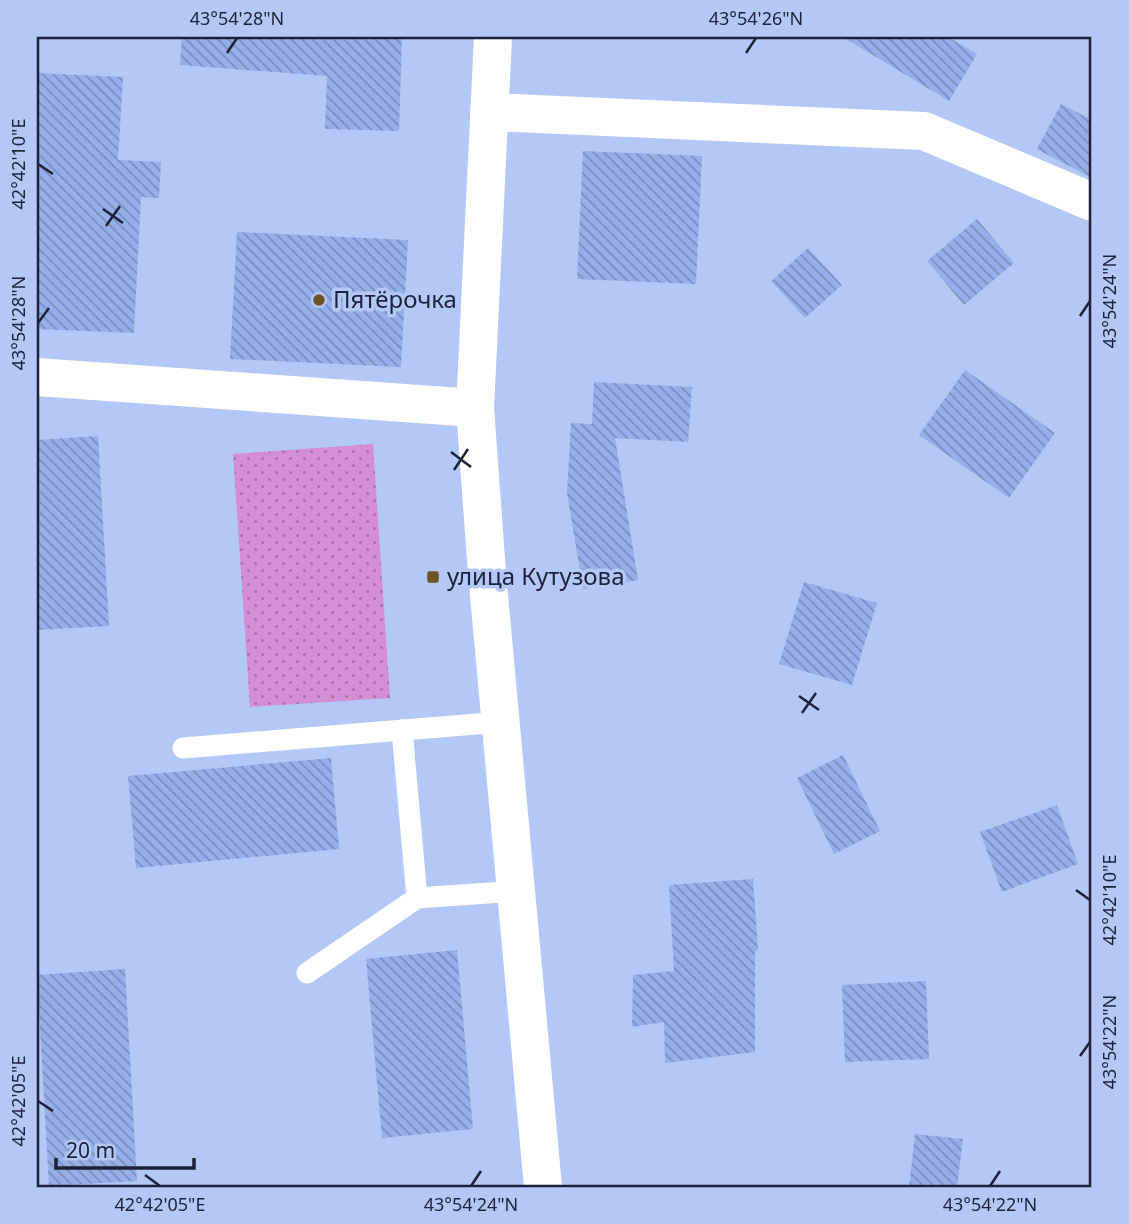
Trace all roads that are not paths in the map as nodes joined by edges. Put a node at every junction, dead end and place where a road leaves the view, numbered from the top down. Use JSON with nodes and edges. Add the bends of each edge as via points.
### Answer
{"nodes":[{"id":1,"x":493,"y":37,"type":"edge"},
{"id":2,"x":489,"y":112,"type":"junction"},
{"id":3,"x":1092,"y":202,"type":"edge"},
{"id":4,"x":37,"y":377,"type":"edge"},
{"id":5,"x":475,"y":408,"type":"junction"},
{"id":6,"x":501,"y":722,"type":"junction"},
{"id":7,"x":402,"y":730,"type":"junction"},
{"id":8,"x":183,"y":748,"type":"dead end"},
{"id":9,"x":516,"y":891,"type":"junction"},
{"id":10,"x":417,"y":898,"type":"junction"},
{"id":11,"x":307,"y":972,"type":"dead end"},
{"id":12,"x":543,"y":1187,"type":"edge"}],
"edges":[{"from":1,"to":2,"type":"street"},
{"from":2,"to":3,"type":"street","via":[[925,131]]},
{"from":2,"to":5,"type":"street"},
{"from":4,"to":5,"type":"street"},
{"from":5,"to":6,"type":"street"},
{"from":6,"to":7,"type":"lane"},
{"from":6,"to":9,"type":"street"},
{"from":7,"to":8,"type":"lane"},
{"from":7,"to":10,"type":"lane"},
{"from":9,"to":10,"type":"lane"},
{"from":9,"to":12,"type":"street"},
{"from":10,"to":11,"type":"lane"}]}
